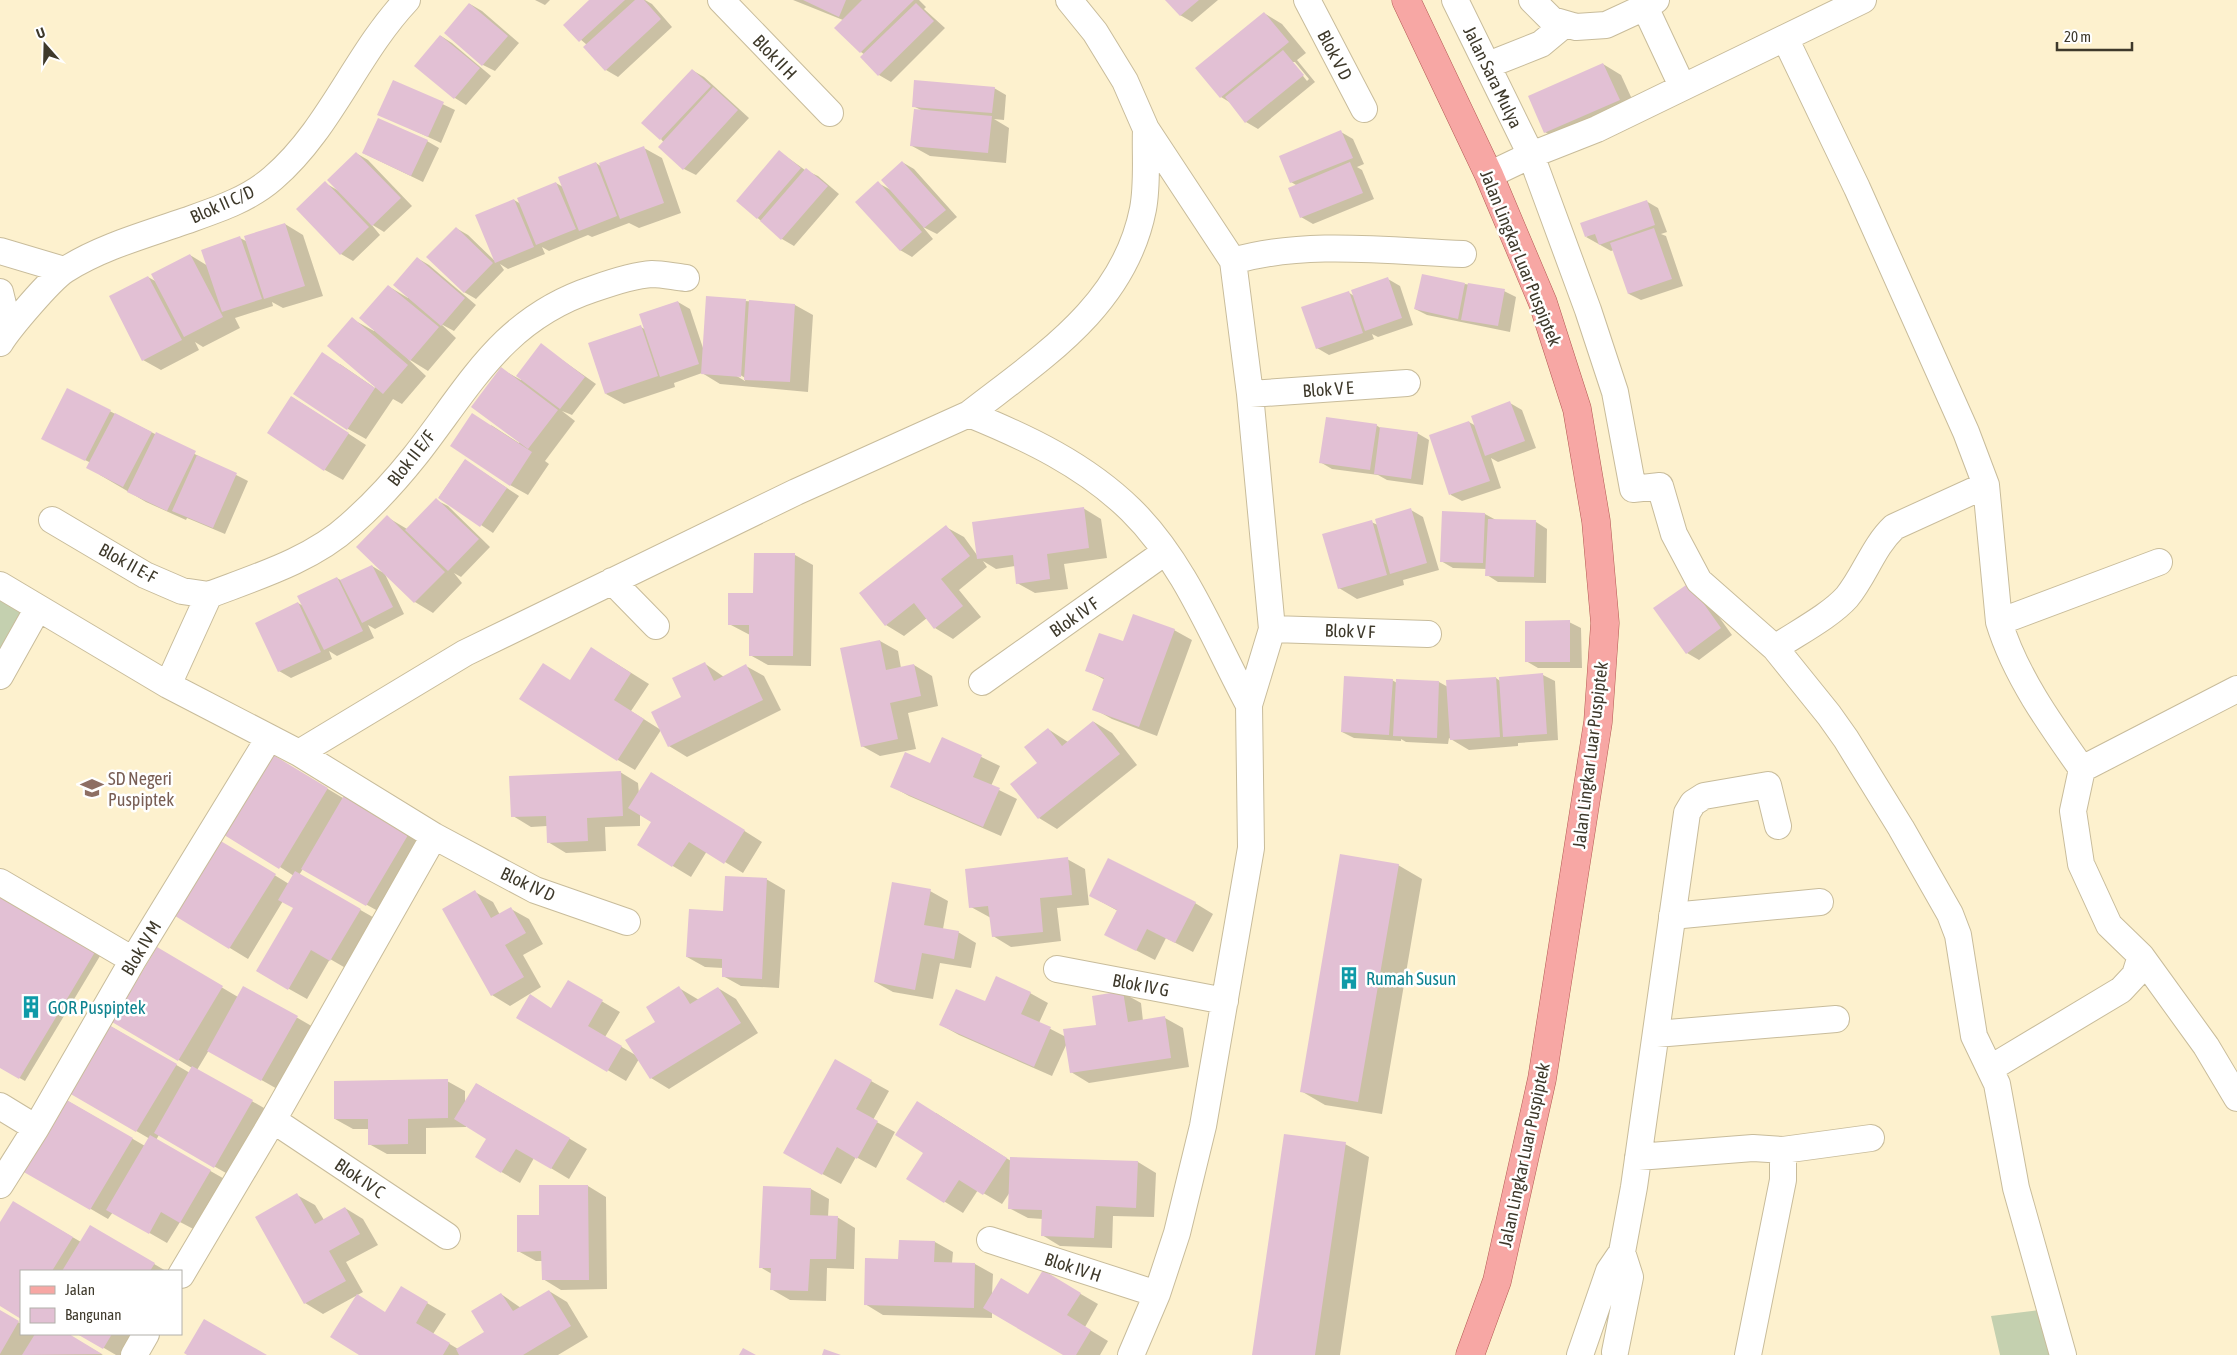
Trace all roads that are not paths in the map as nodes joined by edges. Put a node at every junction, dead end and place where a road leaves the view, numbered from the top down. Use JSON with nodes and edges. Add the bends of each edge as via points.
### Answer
{"nodes":[{"id":1,"x":408,"y":0,"type":"edge"},
{"id":2,"x":721,"y":0,"type":"edge"},
{"id":3,"x":1069,"y":0,"type":"edge"},
{"id":4,"x":1307,"y":0,"type":"edge"},
{"id":5,"x":1406,"y":0,"type":"edge"},
{"id":6,"x":1455,"y":0,"type":"edge"},
{"id":7,"x":1532,"y":0,"type":"edge"},
{"id":8,"x":1863,"y":0,"type":"edge"},
{"id":9,"x":1651,"y":3,"type":"edge"},
{"id":10,"x":1566,"y":24,"type":"junction"},
{"id":11,"x":1786,"y":38,"type":"junction"},
{"id":12,"x":1488,"y":65,"type":"junction"},
{"id":13,"x":1682,"y":86,"type":"junction"},
{"id":14,"x":1364,"y":109,"type":"dead end"},
{"id":15,"x":830,"y":113,"type":"dead end"},
{"id":16,"x":1146,"y":129,"type":"junction"},
{"id":17,"x":1531,"y":155,"type":"junction"},
{"id":18,"x":1489,"y":175,"type":"junction"},
{"id":19,"x":0,"y":251,"type":"edge"},
{"id":20,"x":1463,"y":254,"type":"dead end"},
{"id":21,"x":1232,"y":261,"type":"junction"},
{"id":22,"x":64,"y":270,"type":"junction"},
{"id":23,"x":686,"y":278,"type":"dead end"},
{"id":24,"x":0,"y":292,"type":"edge"},
{"id":25,"x":4,"y":336,"type":"edge"},
{"id":26,"x":1407,"y":382,"type":"dead end"},
{"id":27,"x":1250,"y":394,"type":"junction"},
{"id":28,"x":968,"y":414,"type":"junction"},
{"id":29,"x":1986,"y":485,"type":"junction"},
{"id":30,"x":52,"y":520,"type":"dead end"},
{"id":31,"x":1165,"y":552,"type":"junction"},
{"id":32,"x":2159,"y":562,"type":"dead end"},
{"id":33,"x":612,"y":581,"type":"junction"},
{"id":34,"x":0,"y":585,"type":"edge"},
{"id":35,"x":209,"y":595,"type":"junction"},
{"id":36,"x":38,"y":608,"type":"junction"},
{"id":37,"x":1999,"y":622,"type":"junction"},
{"id":38,"x":656,"y":626,"type":"dead end"},
{"id":39,"x":1272,"y":628,"type":"junction"},
{"id":40,"x":1428,"y":634,"type":"dead end"},
{"id":41,"x":1775,"y":648,"type":"junction"},
{"id":42,"x":0,"y":676,"type":"edge"},
{"id":43,"x":982,"y":682,"type":"dead end"},
{"id":44,"x":168,"y":685,"type":"junction"},
{"id":45,"x":2237,"y":688,"type":"edge"},
{"id":46,"x":1249,"y":705,"type":"junction"},
{"id":47,"x":269,"y":738,"type":"junction"},
{"id":48,"x":299,"y":753,"type":"junction"},
{"id":49,"x":2082,"y":769,"type":"junction"},
{"id":50,"x":1778,"y":826,"type":"dead end"},
{"id":51,"x":434,"y":836,"type":"junction"},
{"id":52,"x":0,"y":882,"type":"edge"},
{"id":53,"x":1820,"y":902,"type":"dead end"},
{"id":54,"x":1672,"y":916,"type":"junction"},
{"id":55,"x":627,"y":922,"type":"dead end"},
{"id":56,"x":2141,"y":956,"type":"junction"},
{"id":57,"x":133,"y":960,"type":"junction"},
{"id":58,"x":1057,"y":969,"type":"dead end"},
{"id":59,"x":1225,"y":1001,"type":"junction"},
{"id":60,"x":1836,"y":1019,"type":"dead end"},
{"id":61,"x":1656,"y":1034,"type":"junction"},
{"id":62,"x":1991,"y":1068,"type":"junction"},
{"id":63,"x":2237,"y":1098,"type":"edge"},
{"id":64,"x":0,"y":1106,"type":"edge"},
{"id":65,"x":273,"y":1120,"type":"junction"},
{"id":66,"x":36,"y":1128,"type":"junction"},
{"id":67,"x":1871,"y":1138,"type":"dead end"},
{"id":68,"x":1783,"y":1150,"type":"junction"},
{"id":69,"x":1638,"y":1157,"type":"junction"},
{"id":70,"x":0,"y":1185,"type":"edge"},
{"id":71,"x":447,"y":1236,"type":"dead end"},
{"id":72,"x":990,"y":1240,"type":"dead end"},
{"id":73,"x":1622,"y":1252,"type":"junction"},
{"id":74,"x":182,"y":1273,"type":"edge"},
{"id":75,"x":1157,"y":1294,"type":"junction"},
{"id":76,"x":145,"y":1335,"type":"edge"},
{"id":77,"x":1582,"y":1349,"type":"edge"},
{"id":78,"x":1620,"y":1354,"type":"edge"},
{"id":79,"x":134,"y":1355,"type":"edge"},
{"id":80,"x":1131,"y":1355,"type":"edge"},
{"id":81,"x":1470,"y":1355,"type":"edge"},
{"id":82,"x":1748,"y":1355,"type":"edge"},
{"id":83,"x":2063,"y":1355,"type":"edge"}],
"edges":[{"from":1,"to":22,"type":"street","name":"Blok II C/D","via":[[387,22],[298,154],[272,179],[223,208],[127,241]]},
{"from":2,"to":15,"type":"street","name":"Blok II H"},
{"from":3,"to":16,"type":"street","via":[[1095,32],[1125,81]]},
{"from":4,"to":14,"type":"street","name":"Blok V D"},
{"from":5,"to":18,"type":"main road","name":"Jalan Lingkar Luar Puspiptek"},
{"from":6,"to":12,"type":"street","name":"Jalan Sara Mulya"},
{"from":7,"to":10,"type":"street","via":[[1552,20]]},
{"from":8,"to":11,"type":"street"},
{"from":9,"to":10,"type":"street","via":[[1606,25],[1576,27]]},
{"from":9,"to":13,"type":"street"},
{"from":10,"to":12,"type":"street","via":[[1541,44]]},
{"from":11,"to":13,"type":"street"},
{"from":11,"to":29,"type":"street","via":[[1857,188],[1966,432]]},
{"from":12,"to":17,"type":"street","name":"Jalan Sara Mulya"},
{"from":13,"to":17,"type":"street","via":[[1597,129]]},
{"from":16,"to":21,"type":"street"},
{"from":16,"to":28,"type":"street","via":[[1144,207],[1133,247],[1118,278],[1100,302],[1056,344]]},
{"from":17,"to":18,"type":"street"},
{"from":17,"to":41,"type":"street","name":"Jalan Sara Mulya","via":[[1615,392],[1633,490],[1660,486],[1674,534],[1699,581]]},
{"from":18,"to":81,"type":"main road","name":"Jalan Lingkar Luar Puspiptek","via":[[1543,303],[1577,409],[1596,520],[1605,623],[1598,722],[1542,1079],[1497,1281]]},
{"from":19,"to":22,"type":"street"},
{"from":20,"to":21,"type":"street","via":[[1333,248],[1251,256]]},
{"from":21,"to":27,"type":"street"},
{"from":22,"to":25,"type":"street","name":"Blok II C/D"},
{"from":23,"to":35,"type":"street","name":"Blok II E/F","via":[[651,274],[573,295],[544,311],[516,330],[489,357],[415,456],[349,527],[321,548]]},
{"from":24,"to":25,"type":"street"},
{"from":26,"to":27,"type":"street","name":"Blok V E"},
{"from":27,"to":39,"type":"street"},
{"from":28,"to":31,"type":"street","via":[[1056,453],[1132,512]]},
{"from":28,"to":33,"type":"street"},
{"from":29,"to":37,"type":"street"},
{"from":29,"to":41,"type":"street","via":[[1894,527],[1882,537],[1847,596]]},
{"from":30,"to":35,"type":"street","name":"Blok II E-F","via":[[145,574],[182,591]]},
{"from":31,"to":43,"type":"street","name":"Blok IV F"},
{"from":31,"to":46,"type":"street","via":[[1190,591]]},
{"from":32,"to":37,"type":"street"},
{"from":33,"to":38,"type":"street"},
{"from":33,"to":48,"type":"street","via":[[465,653]]},
{"from":34,"to":36,"type":"street","name":"Blok IV D"},
{"from":35,"to":44,"type":"street"},
{"from":36,"to":42,"type":"street"},
{"from":36,"to":44,"type":"street","name":"Blok IV D"},
{"from":37,"to":49,"type":"street","via":[[2014,662]]},
{"from":39,"to":40,"type":"street","name":"Blok V F"},
{"from":39,"to":46,"type":"street"},
{"from":41,"to":62,"type":"street","via":[[1846,739],[1950,914],[1958,935],[1974,1036]]},
{"from":44,"to":47,"type":"street","name":"Blok IV D"},
{"from":45,"to":49,"type":"street"},
{"from":46,"to":59,"type":"street","via":[[1251,848]]},
{"from":47,"to":48,"type":"street","name":"Blok IV D"},
{"from":47,"to":57,"type":"street","name":"Blok IV M"},
{"from":48,"to":51,"type":"street","name":"Blok IV D"},
{"from":49,"to":56,"type":"street","via":[[2073,811],[2081,864],[2108,925]]},
{"from":50,"to":54,"type":"street","via":[[1768,785],[1704,796],[1694,803],[1687,813]]},
{"from":51,"to":55,"type":"street","name":"Blok IV D","via":[[535,890]]},
{"from":51,"to":65,"type":"street"},
{"from":52,"to":57,"type":"street"},
{"from":53,"to":54,"type":"street"},
{"from":54,"to":61,"type":"street"},
{"from":56,"to":62,"type":"street","via":[[2135,975],[2120,990]]},
{"from":56,"to":63,"type":"street","via":[[2206,1046]]},
{"from":57,"to":66,"type":"street","name":"Blok IV M"},
{"from":58,"to":59,"type":"street","name":"Blok IV G"},
{"from":59,"to":75,"type":"street","via":[[1203,1126],[1177,1234]]},
{"from":60,"to":61,"type":"street"},
{"from":61,"to":69,"type":"street"},
{"from":62,"to":83,"type":"street","via":[[1997,1084],[2016,1188]]},
{"from":64,"to":66,"type":"street"},
{"from":65,"to":71,"type":"street","name":"Blok IV C"},
{"from":65,"to":74,"type":"street"},
{"from":66,"to":70,"type":"street","name":"Blok IV M"},
{"from":67,"to":68,"type":"street"},
{"from":68,"to":69,"type":"street","via":[[1753,1148]]},
{"from":68,"to":82,"type":"street","via":[[1783,1180]]},
{"from":69,"to":73,"type":"street"},
{"from":72,"to":75,"type":"street","name":"Blok IV H"},
{"from":73,"to":77,"type":"street","via":[[1608,1271]]},
{"from":73,"to":78,"type":"street","via":[[1630,1276]]},
{"from":75,"to":80,"type":"street"},
{"from":76,"to":79,"type":"street"},
{"from":77,"to":78,"type":"street"}]}
